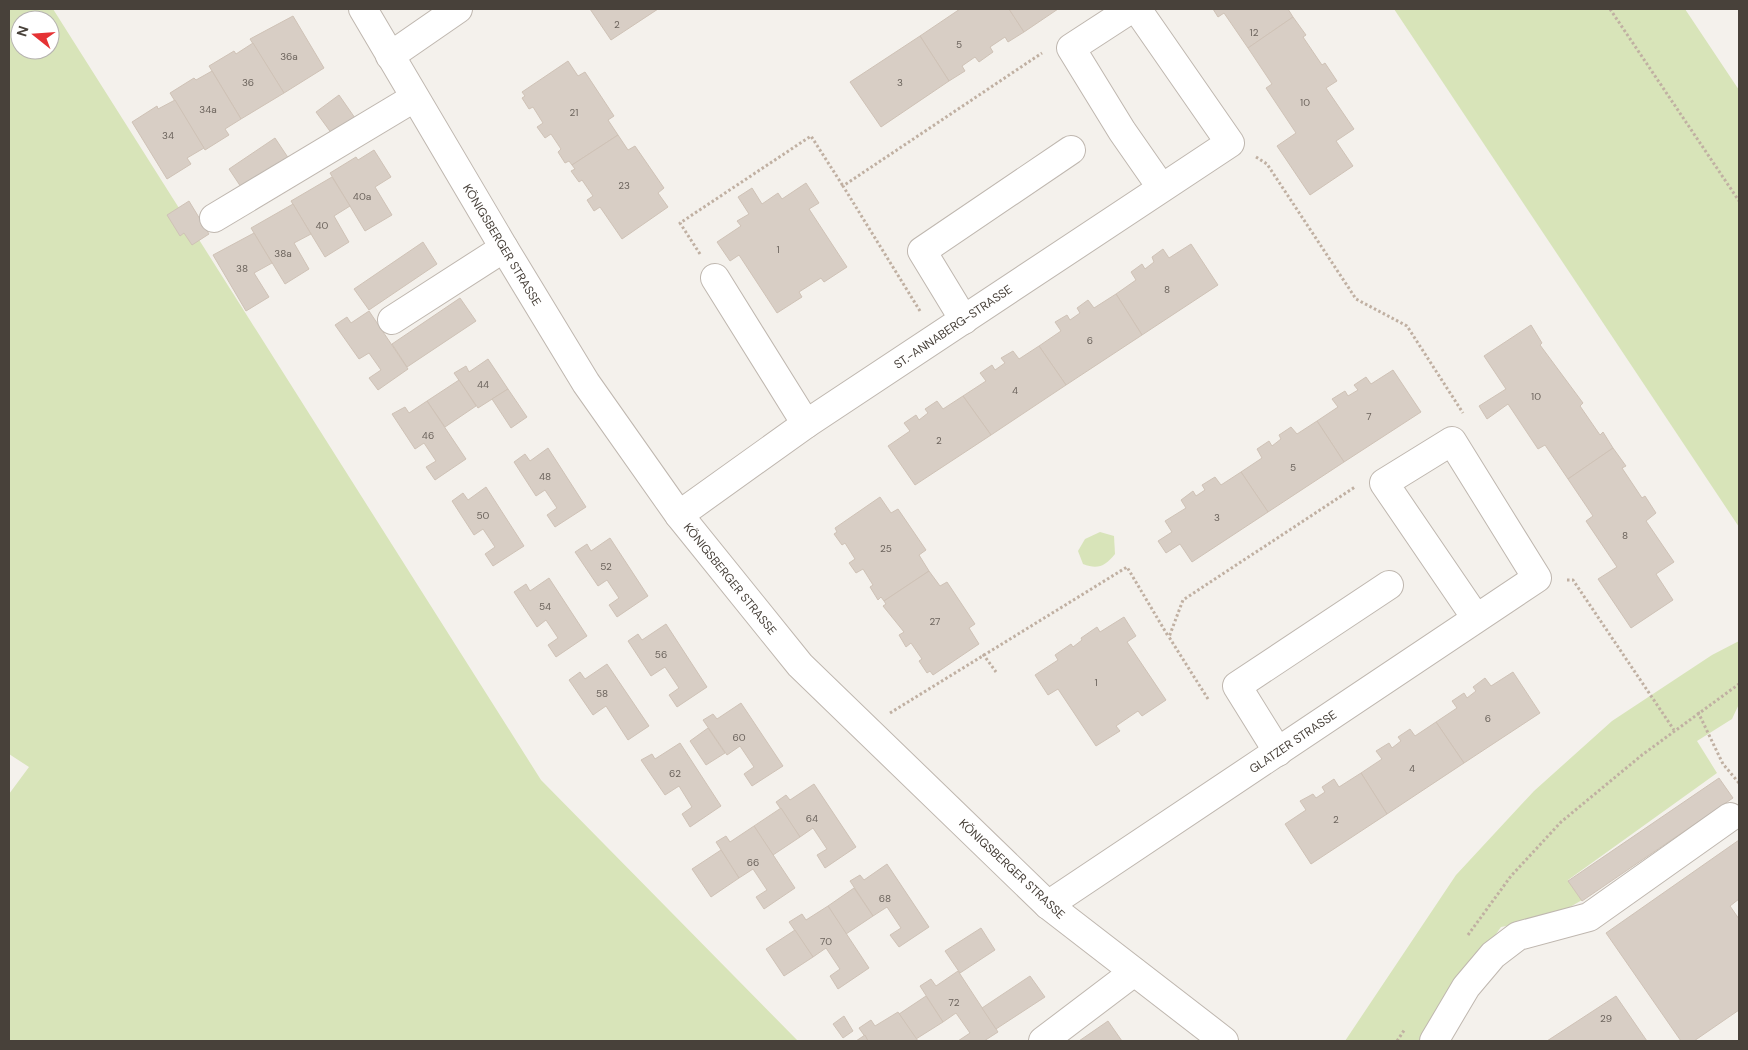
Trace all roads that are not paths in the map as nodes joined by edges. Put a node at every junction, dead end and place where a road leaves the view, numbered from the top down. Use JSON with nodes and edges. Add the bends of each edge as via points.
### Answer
{"nodes":[{"id":1,"x":363,"y":9,"type":"edge"},
{"id":2,"x":458,"y":9,"type":"edge"},
{"id":3,"x":1131,"y":9,"type":"edge"},
{"id":4,"x":1137,"y":9,"type":"edge"},
{"id":5,"x":390,"y":56,"type":"junction"},
{"id":6,"x":414,"y":98,"type":"junction"},
{"id":7,"x":1070,"y":150,"type":"dead end"},
{"id":8,"x":1161,"y":187,"type":"junction"},
{"id":9,"x":214,"y":218,"type":"dead end"},
{"id":10,"x":504,"y":248,"type":"junction"},
{"id":11,"x":715,"y":278,"type":"road end"},
{"id":12,"x":392,"y":320,"type":"dead end"},
{"id":13,"x":964,"y":320,"type":"junction"},
{"id":14,"x":806,"y":424,"type":"junction"},
{"id":15,"x":679,"y":515,"type":"junction"},
{"id":16,"x":1389,"y":585,"type":"dead end"},
{"id":17,"x":1476,"y":618,"type":"junction"},
{"id":18,"x":1278,"y":752,"type":"junction"},
{"id":19,"x":1730,"y":817,"type":"dead end"},
{"id":20,"x":1048,"y":905,"type":"junction"},
{"id":21,"x":1134,"y":972,"type":"junction"},
{"id":22,"x":1043,"y":1041,"type":"edge"},
{"id":23,"x":1224,"y":1041,"type":"edge"},
{"id":24,"x":1434,"y":1041,"type":"edge"}],
"edges":[{"from":1,"to":5,"type":"street","name":"KÖNIGSBERGER STRASSE"},
{"from":2,"to":5,"type":"street"},
{"from":3,"to":8,"type":"street","via":[[1071,48]]},
{"from":4,"to":8,"type":"street","name":"ST.-ANNABERG-STRASSE","via":[[1230,144]]},
{"from":5,"to":6,"type":"street","name":"KÖNIGSBERGER STRASSE"},
{"from":6,"to":9,"type":"street"},
{"from":6,"to":10,"type":"street","name":"KÖNIGSBERGER STRASSE"},
{"from":7,"to":13,"type":"street","via":[[922,251]]},
{"from":8,"to":13,"type":"street","name":"ST.-ANNABERG-STRASSE"},
{"from":10,"to":12,"type":"street"},
{"from":10,"to":15,"type":"street","name":"KÖNIGSBERGER STRASSE","via":[[586,383]]},
{"from":11,"to":14,"type":"street"},
{"from":13,"to":14,"type":"street","name":"ST.-ANNABERG-STRASSE"},
{"from":14,"to":15,"type":"street","name":"ST.-ANNABERG-STRASSE"},
{"from":15,"to":20,"type":"street","name":"KÖNIGSBERGER STRASSE","via":[[800,665]]},
{"from":16,"to":18,"type":"street","via":[[1237,686]]},
{"from":17,"to":17,"type":"street","name":"GLATZER STRASSE","via":[[1384,484],[1452,441],[1538,578]]},
{"from":17,"to":18,"type":"street","name":"GLATZER STRASSE"},
{"from":18,"to":20,"type":"street","name":"GLATZER STRASSE"},
{"from":19,"to":24,"type":"street","via":[[1589,917],[1518,936],[1493,955],[1466,987]]},
{"from":20,"to":21,"type":"street","name":"KÖNIGSBERGER STRASSE"},
{"from":21,"to":22,"type":"street"},
{"from":21,"to":23,"type":"street","name":"KÖNIGSBERGER STRASSE"}]}
